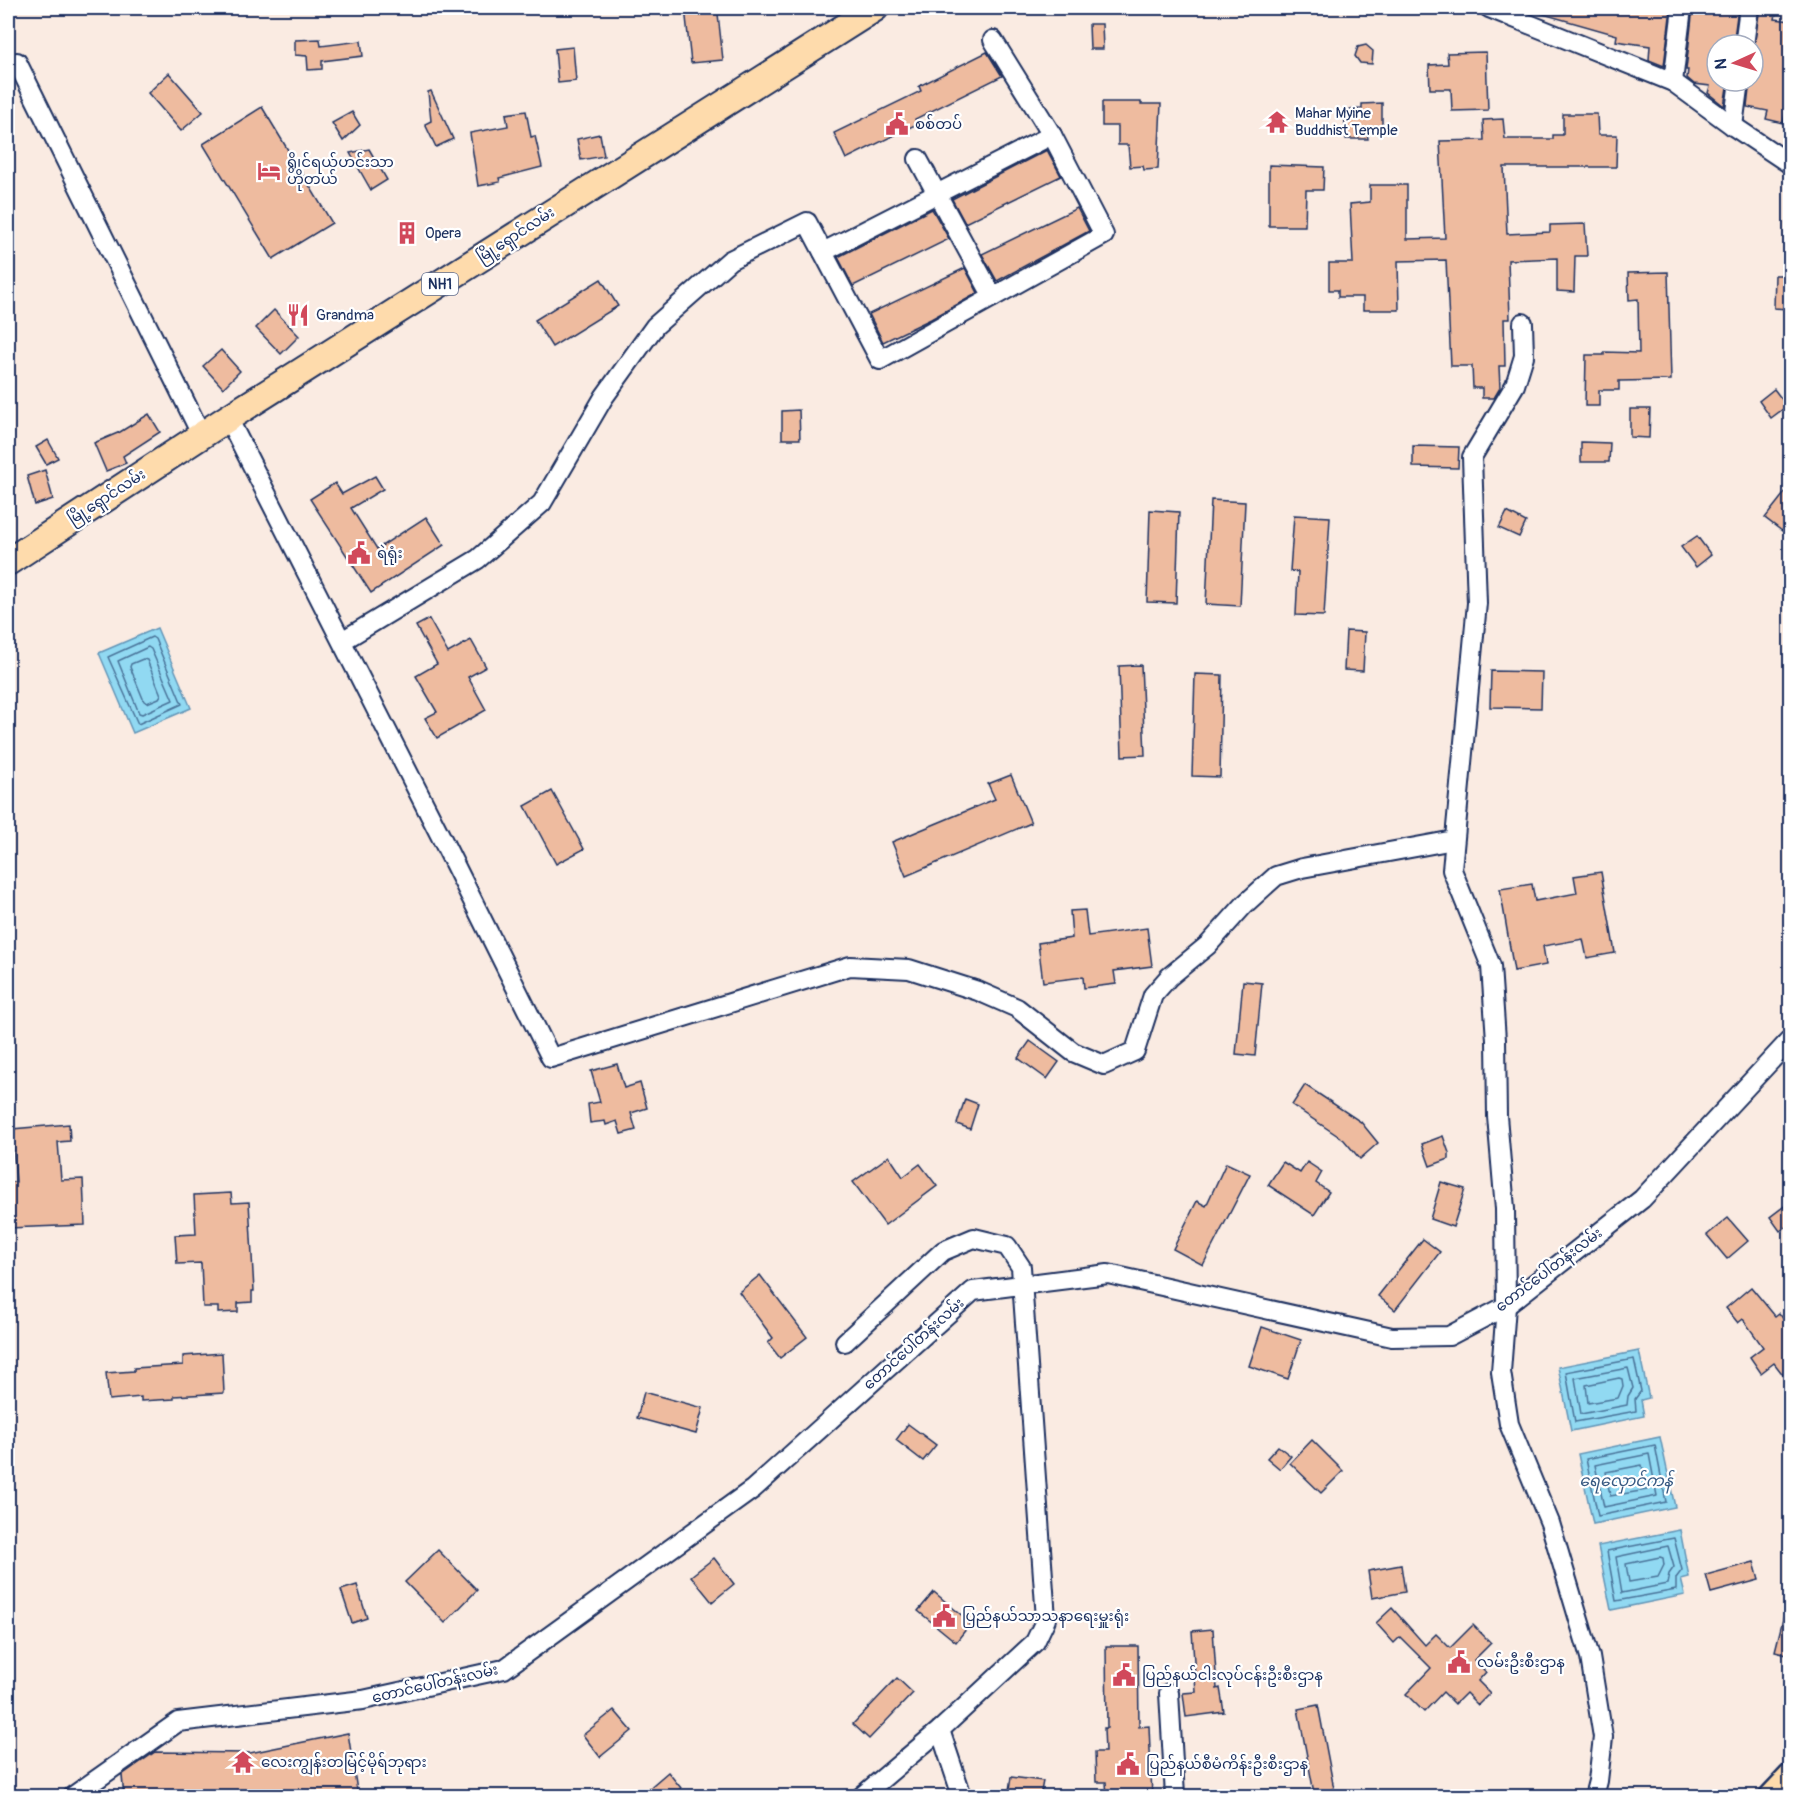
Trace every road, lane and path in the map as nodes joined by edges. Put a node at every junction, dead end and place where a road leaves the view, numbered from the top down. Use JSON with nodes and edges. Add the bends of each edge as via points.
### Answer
{"nodes":[{"id":1,"x":875,"y":8,"type":"edge"},
{"id":2,"x":1489,"y":8,"type":"edge"},
{"id":3,"x":1682,"y":8,"type":"edge"},
{"id":4,"x":1749,"y":8,"type":"edge"},
{"id":5,"x":1746,"y":33,"type":"edge"},
{"id":6,"x":993,"y":40,"type":"dead end"},
{"id":7,"x":16,"y":62,"type":"dead end"},
{"id":8,"x":1673,"y":82,"type":"junction"},
{"id":9,"x":1737,"y":93,"type":"edge"},
{"id":10,"x":1733,"y":126,"type":"junction"},
{"id":11,"x":1052,"y":135,"type":"junction"},
{"id":12,"x":1789,"y":157,"type":"edge"},
{"id":13,"x":918,"y":159,"type":"dead end"},
{"id":14,"x":936,"y":194,"type":"junction"},
{"id":15,"x":823,"y":252,"type":"junction"},
{"id":16,"x":993,"y":297,"type":"junction"},
{"id":17,"x":1523,"y":323,"type":"dead end"},
{"id":18,"x":228,"y":418,"type":"junction"},
{"id":19,"x":202,"y":436,"type":"junction"},
{"id":20,"x":8,"y":562,"type":"edge"},
{"id":21,"x":342,"y":641,"type":"junction"},
{"id":22,"x":1454,"y":840,"type":"junction"},
{"id":23,"x":1791,"y":1040,"type":"edge"},
{"id":24,"x":1023,"y":1285,"type":"junction"},
{"id":25,"x":1506,"y":1306,"type":"junction"},
{"id":26,"x":845,"y":1342,"type":"dead end"},
{"id":27,"x":1169,"y":1693,"type":"dead end"},
{"id":28,"x":940,"y":1730,"type":"junction"},
{"id":29,"x":1791,"y":1776,"type":"edge"},
{"id":30,"x":73,"y":1797,"type":"edge"},
{"id":31,"x":862,"y":1797,"type":"edge"},
{"id":32,"x":962,"y":1797,"type":"edge"},
{"id":33,"x":1175,"y":1797,"type":"edge"},
{"id":34,"x":1594,"y":1797,"type":"edge"},
{"id":35,"x":1771,"y":1797,"type":"edge"}],
"edges":[{"from":1,"to":18,"type":"highway","name":"မြို့ရှောင်လမ်း","number":"NH1"},
{"from":2,"to":8,"type":"street"},
{"from":3,"to":8,"type":"street"},
{"from":4,"to":5,"type":"street"},
{"from":6,"to":11,"type":"street"},
{"from":7,"to":19,"type":"street"},
{"from":8,"to":10,"type":"street"},
{"from":9,"to":10,"type":"street"},
{"from":10,"to":12,"type":"street"},
{"from":11,"to":14,"type":"street"},
{"from":11,"to":16,"type":"street","via":[[1104,235]]},
{"from":13,"to":14,"type":"street"},
{"from":14,"to":15,"type":"street"},
{"from":14,"to":16,"type":"street"},
{"from":15,"to":16,"type":"street","via":[[880,360]]},
{"from":15,"to":21,"type":"street","via":[[807,222],[730,260],[655,326],[604,397],[542,503],[478,559]]},
{"from":17,"to":22,"type":"street","via":[[1524,356],[1515,385],[1472,457],[1477,603]]},
{"from":18,"to":19,"type":"highway","name":"မြို့ရှောင်လမ်း","number":"NH1"},
{"from":18,"to":21,"type":"street"},
{"from":19,"to":20,"type":"highway","name":"မြို့ရှောင်လမ်း","number":"NH1"},
{"from":21,"to":22,"type":"street","via":[[551,1058],[850,966],[909,969],[978,991],[1017,1008],[1073,1052],[1104,1065],[1135,1051],[1153,995],[1276,876]]},
{"from":22,"to":25,"type":"street","via":[[1452,870],[1491,966],[1505,1209]]},
{"from":23,"to":25,"type":"street","name":"တောင်ပေါ်တန်းလမ်း","via":[[1642,1199]]},
{"from":24,"to":25,"type":"street","name":"တောင်ပေါ်တန်းလမ်း","via":[[1108,1274],[1392,1337],[1449,1336]]},
{"from":24,"to":26,"type":"street","via":[[1021,1267],[1007,1246],[974,1238],[943,1251]]},
{"from":24,"to":28,"type":"street","via":[[1046,1619],[1035,1642]]},
{"from":24,"to":30,"type":"street","name":"တောင်ပေါ်တန်းလမ်း","via":[[973,1291],[753,1489],[504,1669],[363,1700],[178,1722]]},
{"from":25,"to":34,"type":"street","via":[[1501,1372],[1509,1424],[1550,1523],[1590,1657],[1603,1737]]},
{"from":27,"to":33,"type":"street"},
{"from":28,"to":31,"type":"street"},
{"from":28,"to":32,"type":"street"},
{"from":29,"to":35,"type":"main road"}]}
